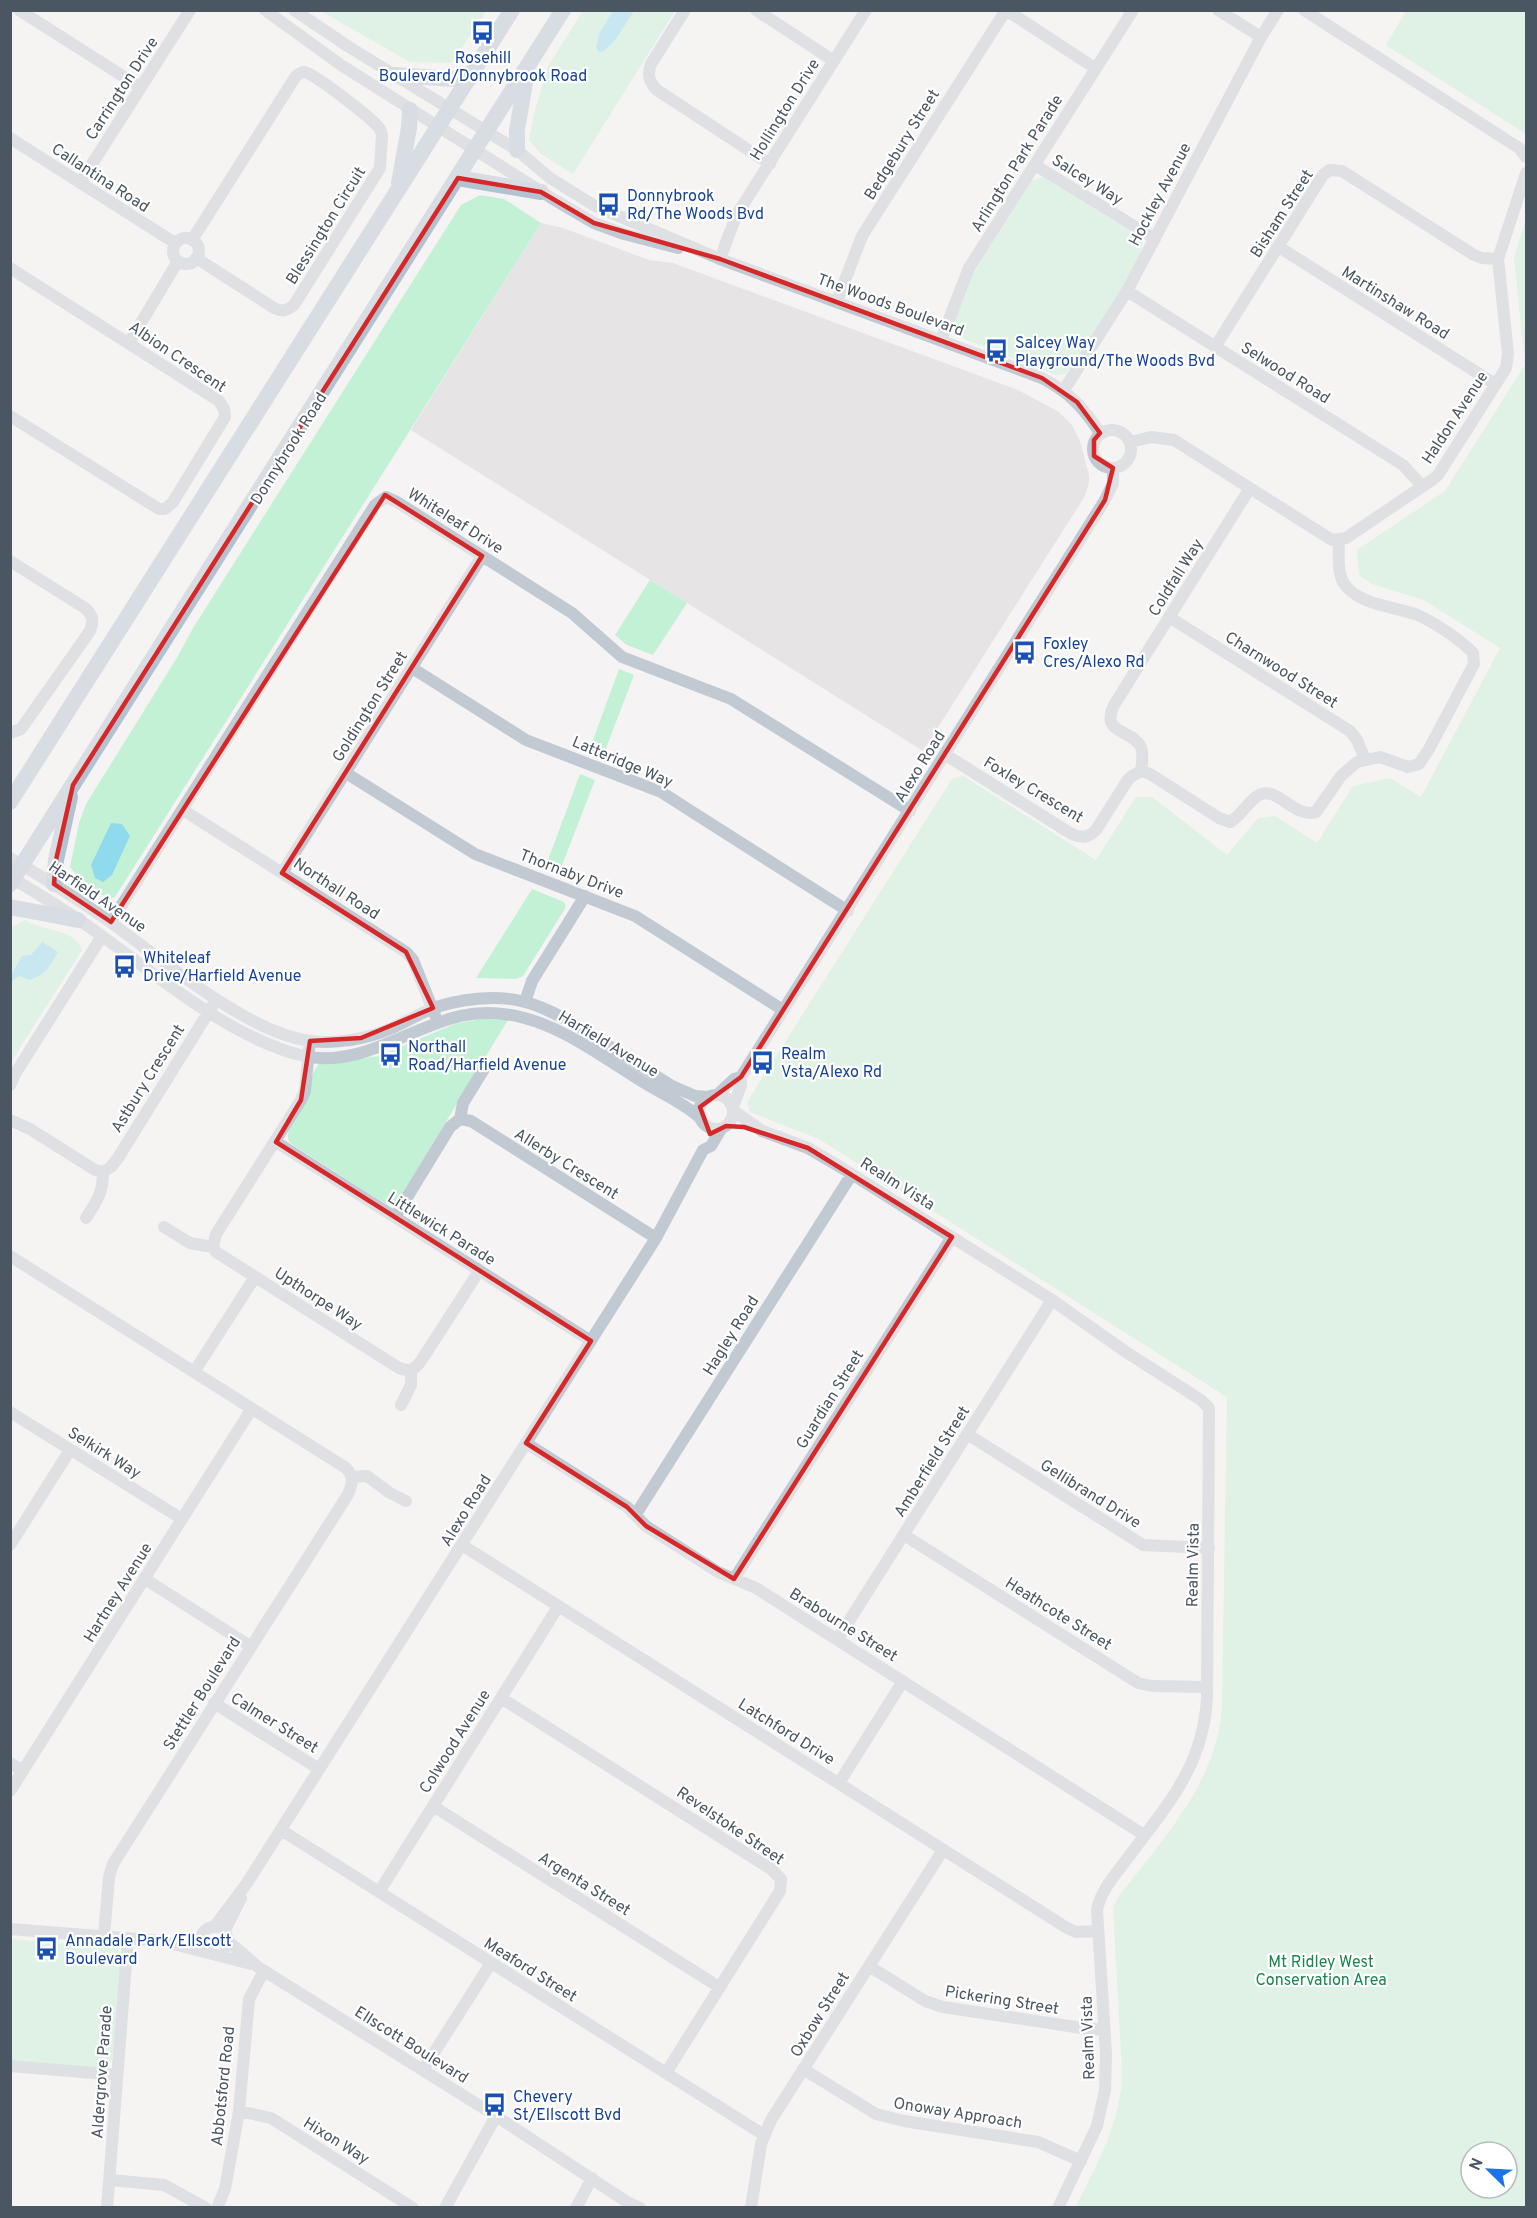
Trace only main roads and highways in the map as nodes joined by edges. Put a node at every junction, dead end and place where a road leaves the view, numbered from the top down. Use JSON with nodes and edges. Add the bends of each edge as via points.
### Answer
{"nodes":[{"id":1,"x":512,"y":10,"type":"edge"},
{"id":2,"x":563,"y":10,"type":"edge"},
{"id":3,"x":528,"y":67,"type":"junction"},
{"id":4,"x":395,"y":75,"type":"road end"},
{"id":5,"x":468,"y":80,"type":"junction"},
{"id":6,"x":410,"y":110,"type":"road end"},
{"id":7,"x":517,"y":150,"type":"road end"},
{"id":8,"x":458,"y":178,"type":"junction"},
{"id":9,"x":541,"y":192,"type":"road end"},
{"id":10,"x":397,"y":193,"type":"junction"},
{"id":11,"x":73,"y":785,"type":"junction"},
{"id":12,"x":10,"y":802,"type":"edge"},
{"id":13,"x":13,"y":873,"type":"edge"},
{"id":14,"x":54,"y":884,"type":"road end"},
{"id":15,"x":10,"y":908,"type":"edge"},
{"id":16,"x":78,"y":920,"type":"road end"}],
"edges":[{"from":1,"to":5,"type":"main road"},
{"from":2,"to":3,"type":"main road","name":"Donnybrook Road"},
{"from":3,"to":7,"type":"main road"},
{"from":3,"to":8,"type":"main road","name":"Donnybrook Road"},
{"from":4,"to":5,"type":"main road"},
{"from":5,"to":10,"type":"main road"},
{"from":6,"to":10,"type":"main road"},
{"from":8,"to":9,"type":"main road"},
{"from":8,"to":11,"type":"main road","name":"Donnybrook Road"},
{"from":10,"to":12,"type":"main road"},
{"from":11,"to":13,"type":"main road","name":"Donnybrook Road"},
{"from":11,"to":14,"type":"main road"},
{"from":15,"to":16,"type":"main road"}]}
